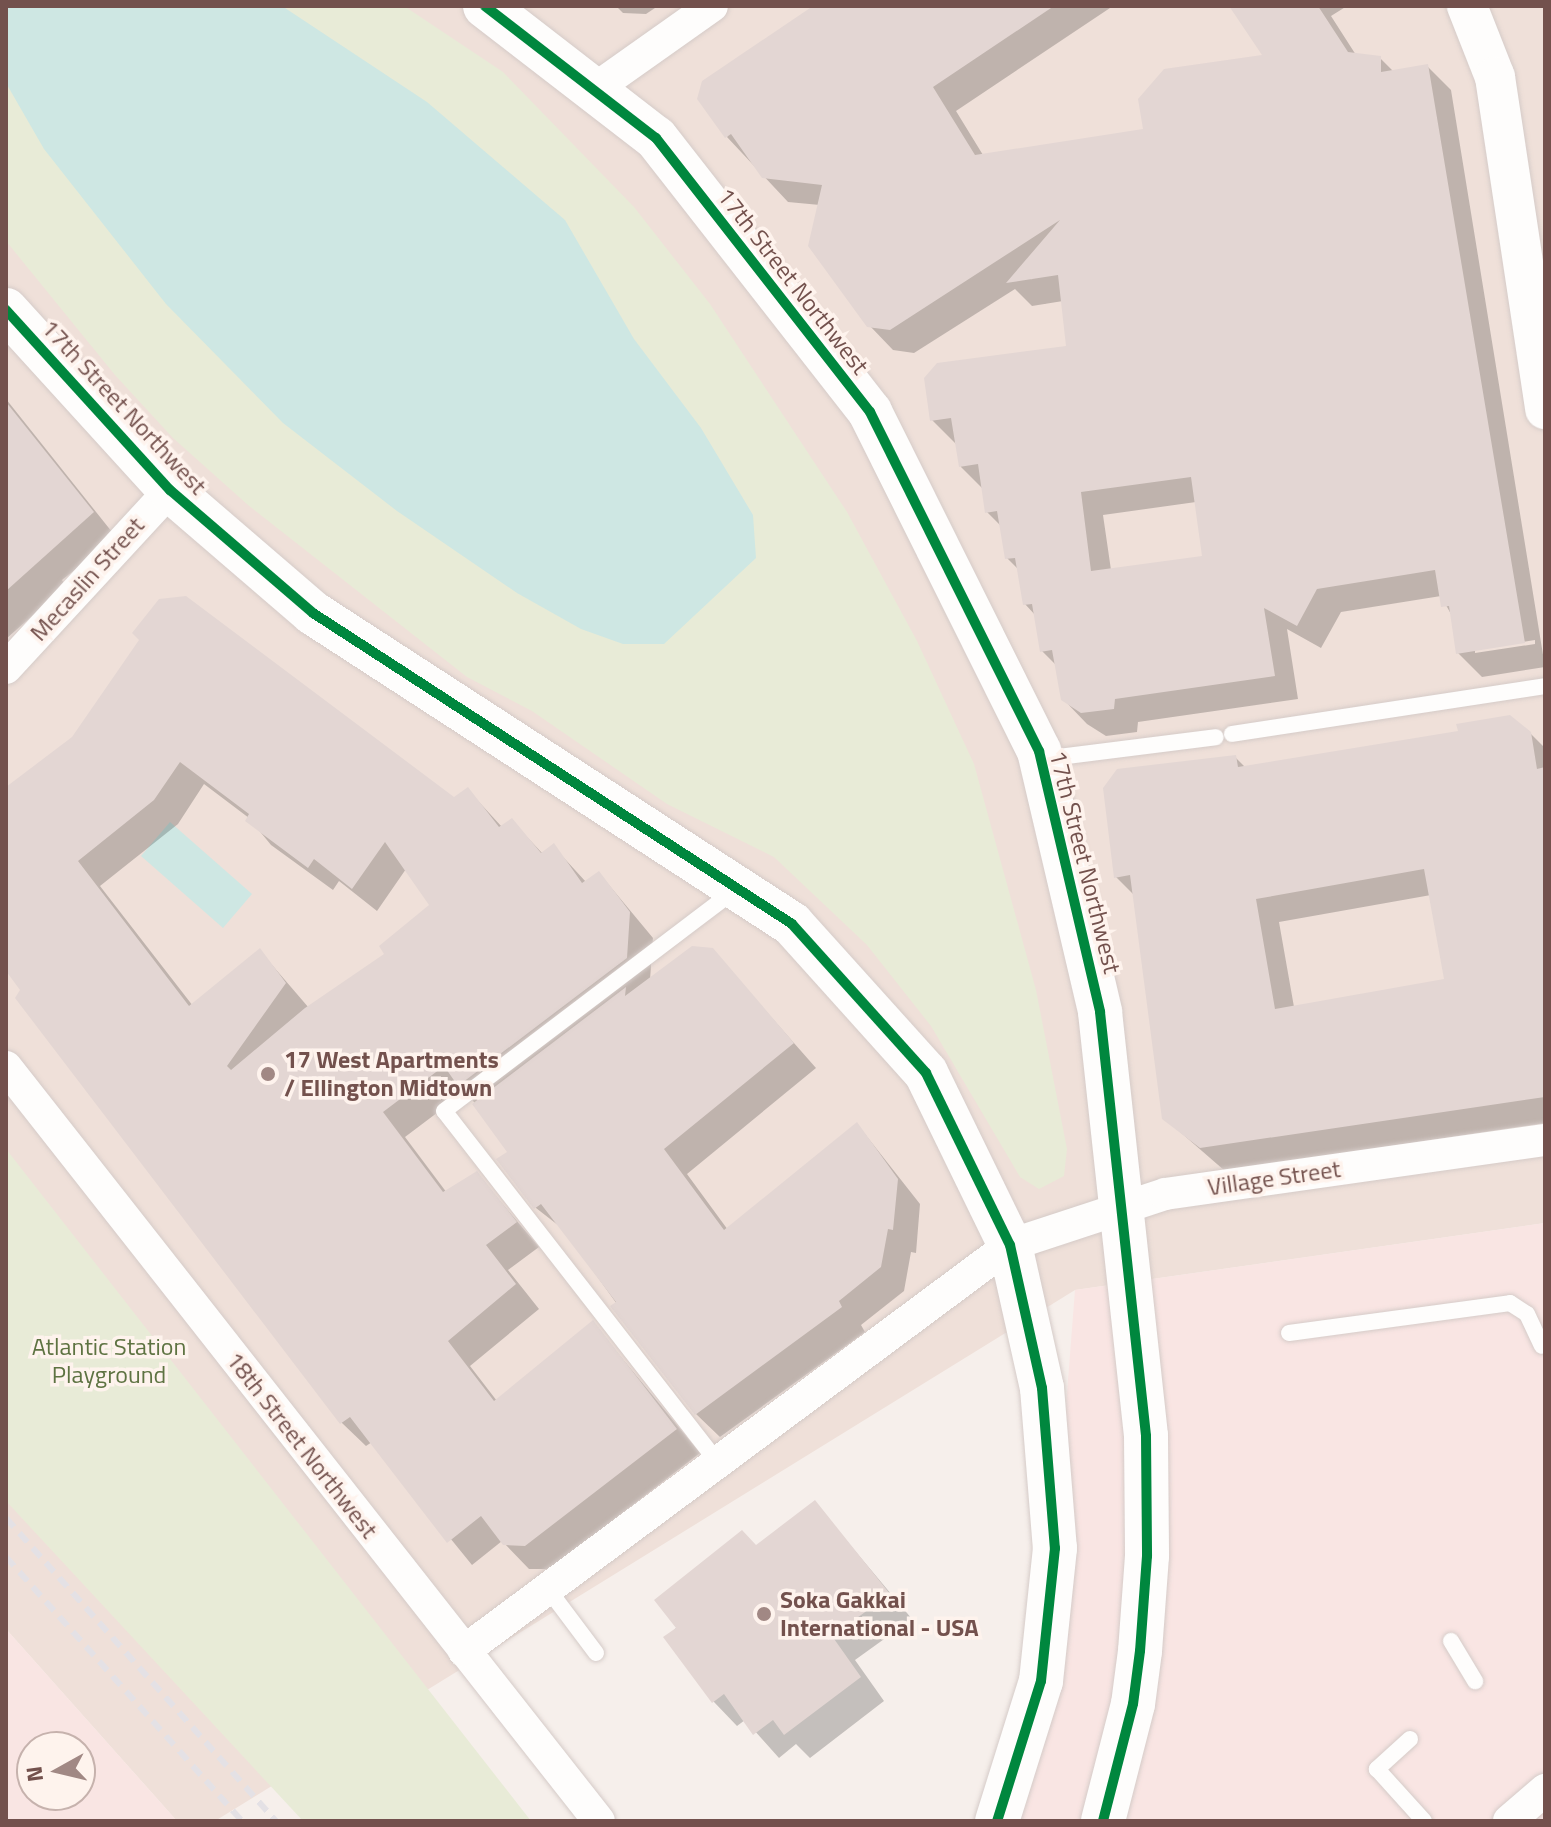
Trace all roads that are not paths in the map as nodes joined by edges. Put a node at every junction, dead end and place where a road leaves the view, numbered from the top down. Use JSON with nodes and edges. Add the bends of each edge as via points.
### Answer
{"nodes":[{"id":1,"x":485,"y":6,"type":"edge"},
{"id":2,"x":712,"y":6,"type":"edge"},
{"id":3,"x":1467,"y":6,"type":"edge"},
{"id":4,"x":596,"y":88,"type":"junction"},
{"id":5,"x":1532,"y":234,"type":"edge"},
{"id":6,"x":6,"y":310,"type":"edge"},
{"id":7,"x":1545,"y":409,"type":"edge"},
{"id":8,"x":170,"y":490,"type":"junction"},
{"id":9,"x":6,"y":668,"type":"edge"},
{"id":10,"x":1545,"y":686,"type":"edge"},
{"id":11,"x":1042,"y":759,"type":"junction"},
{"id":12,"x":736,"y":889,"type":"junction"},
{"id":13,"x":6,"y":1067,"type":"edge"},
{"id":14,"x":1545,"y":1140,"type":"edge"},
{"id":15,"x":1122,"y":1208,"type":"junction"},
{"id":16,"x":1010,"y":1245,"type":"junction"},
{"id":17,"x":1289,"y":1333,"type":"dead end"},
{"id":18,"x":1542,"y":1346,"type":"dead end"},
{"id":19,"x":719,"y":1464,"type":"junction"},
{"id":20,"x":548,"y":1589,"type":"junction"},
{"id":21,"x":1451,"y":1641,"type":"dead end"},
{"id":22,"x":464,"y":1651,"type":"junction"},
{"id":23,"x":596,"y":1653,"type":"dead end"},
{"id":24,"x":1475,"y":1681,"type":"dead end"},
{"id":25,"x":1410,"y":1739,"type":"dead end"},
{"id":26,"x":1545,"y":1790,"type":"edge"},
{"id":27,"x":599,"y":1821,"type":"edge"},
{"id":28,"x":997,"y":1821,"type":"edge"},
{"id":29,"x":1103,"y":1821,"type":"edge"},
{"id":30,"x":1424,"y":1821,"type":"edge"},
{"id":31,"x":1509,"y":1821,"type":"edge"}],
"edges":[{"from":1,"to":4,"type":"main road","name":"17th Street Northwest"},
{"from":2,"to":4,"type":"street"},
{"from":3,"to":5,"type":"street","via":[[1495,77]]},
{"from":4,"to":11,"type":"main road","name":"17th Street Northwest","via":[[656,138],[870,412]]},
{"from":5,"to":7,"type":"street"},
{"from":6,"to":8,"type":"main road","name":"17th Street Northwest"},
{"from":8,"to":9,"type":"street","name":"Mecaslin Street"},
{"from":8,"to":12,"type":"main road","name":"17th Street Northwest","via":[[313,613]]},
{"from":10,"to":11,"type":"lane"},
{"from":11,"to":15,"type":"main road","name":"17th Street Northwest","via":[[1100,1012]]},
{"from":12,"to":16,"type":"main road","name":"17th Street Northwest","via":[[792,924],[926,1073]]},
{"from":12,"to":19,"type":"lane","via":[[444,1111]]},
{"from":13,"to":22,"type":"street","name":"18th Street Northwest"},
{"from":14,"to":15,"type":"street","name":"Village Street","via":[[1165,1194]]},
{"from":15,"to":16,"type":"street","name":"Village Street"},
{"from":15,"to":29,"type":"main road","name":"17th Street Northwest","via":[[1140,1378],[1147,1556],[1133,1704]]},
{"from":16,"to":19,"type":"street","name":"Village Street"},
{"from":16,"to":28,"type":"main road","name":"17th Street Northwest","via":[[1042,1388],[1055,1548],[1041,1681]]},
{"from":17,"to":18,"type":"lane","via":[[1510,1303],[1527,1314]]},
{"from":19,"to":20,"type":"street","name":"Village Street"},
{"from":20,"to":22,"type":"street","name":"Village Street"},
{"from":20,"to":23,"type":"lane"},
{"from":21,"to":24,"type":"lane"},
{"from":22,"to":27,"type":"street","name":"18th Street Northwest"},
{"from":25,"to":30,"type":"lane","via":[[1377,1769]]},
{"from":26,"to":31,"type":"street"}]}
